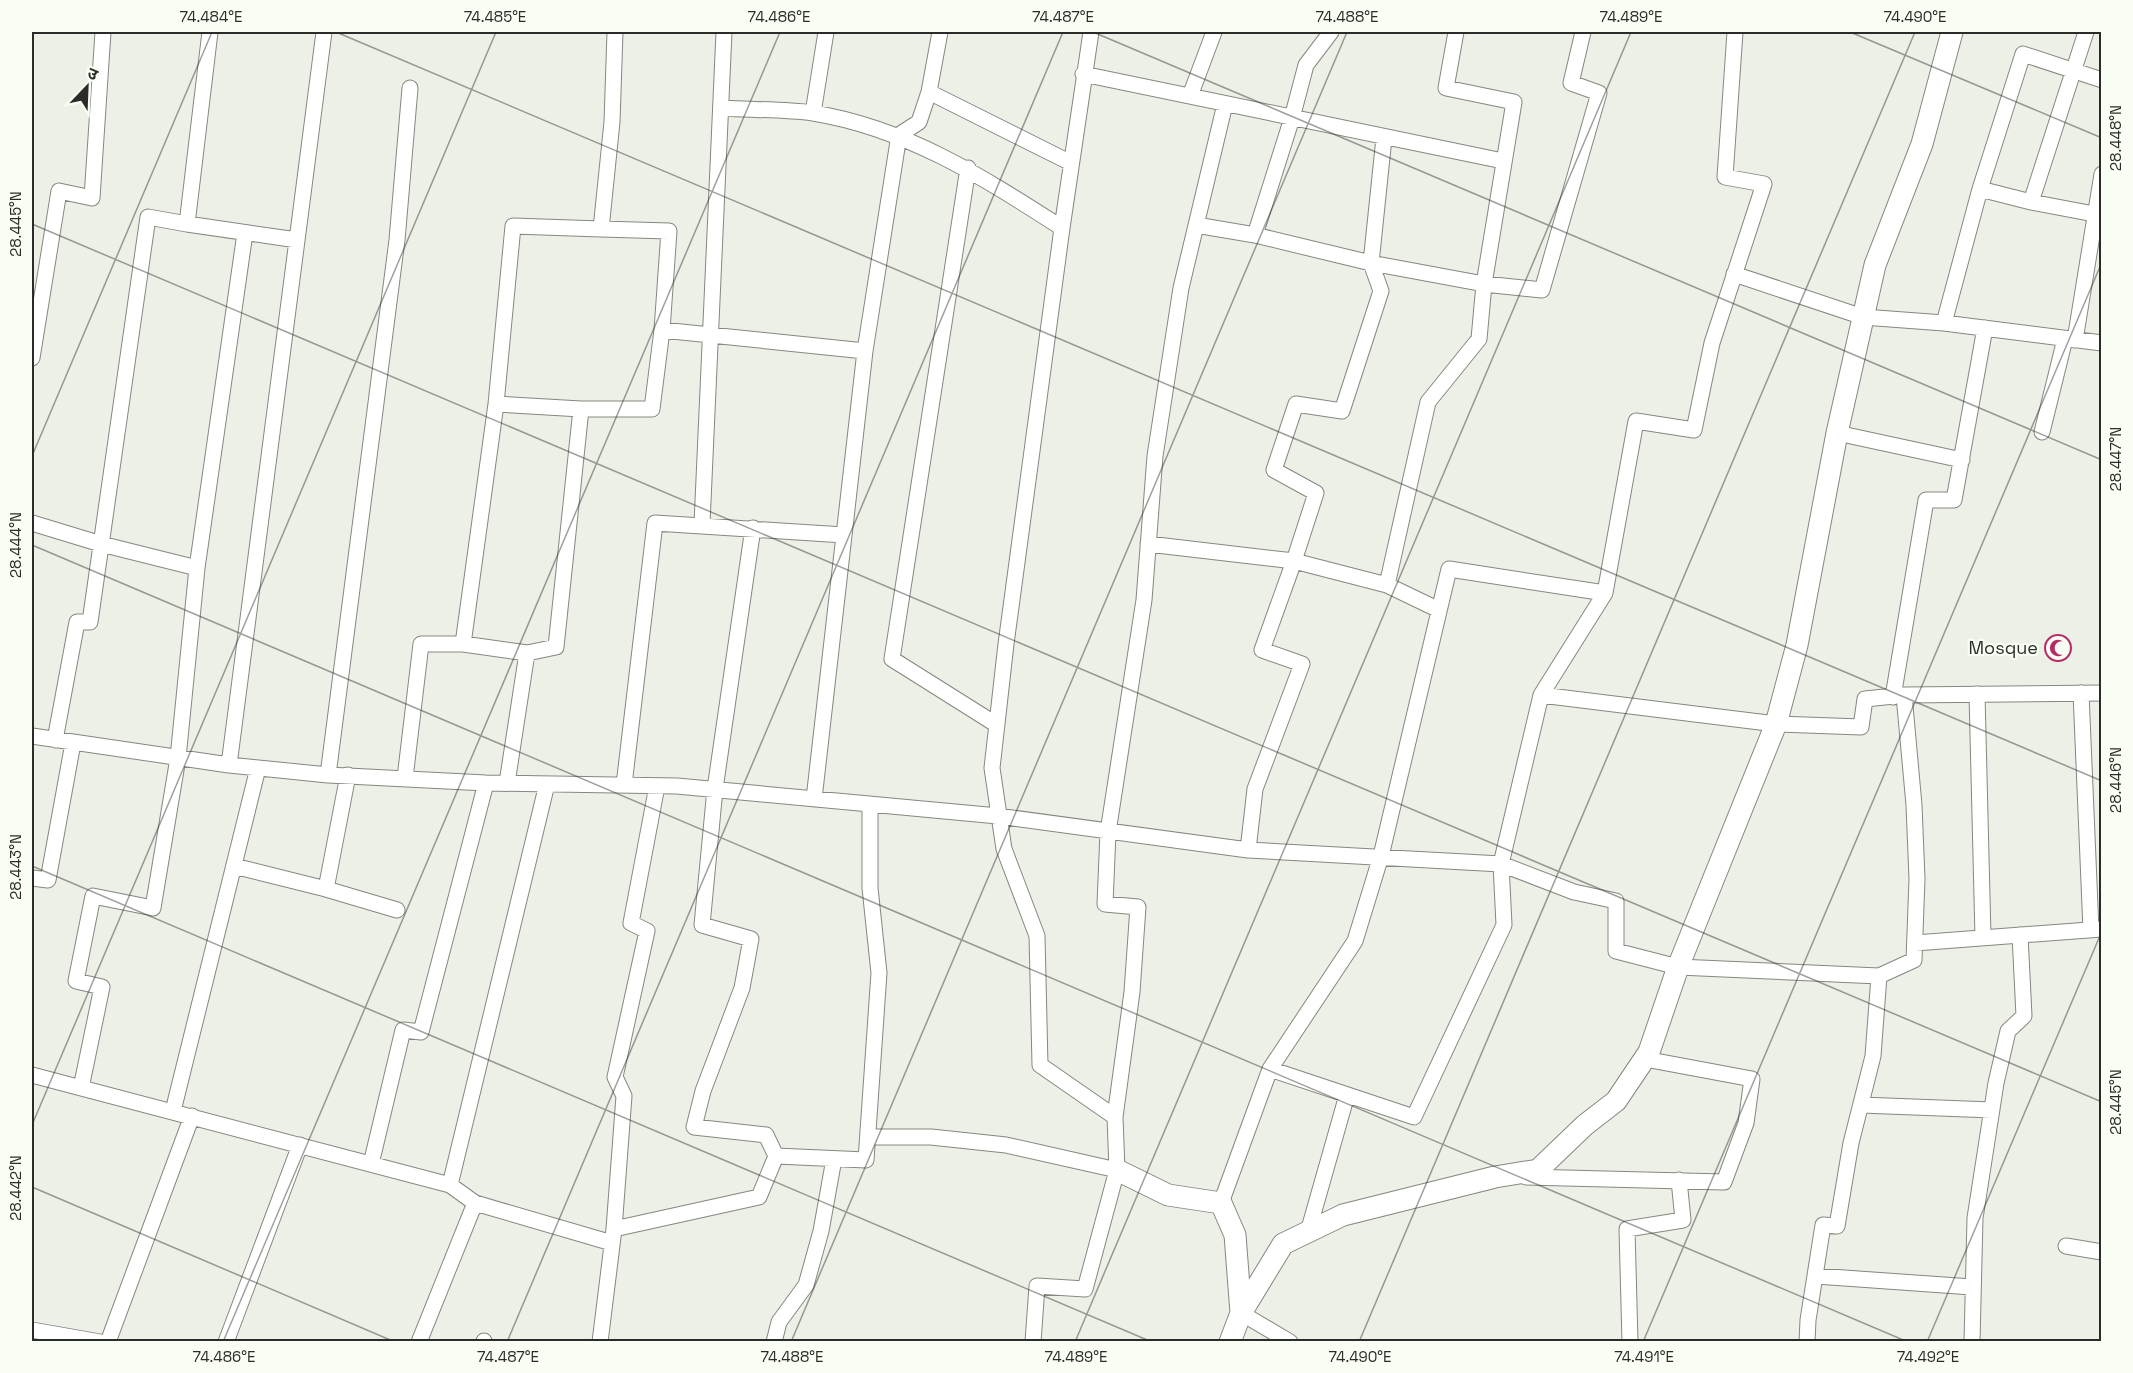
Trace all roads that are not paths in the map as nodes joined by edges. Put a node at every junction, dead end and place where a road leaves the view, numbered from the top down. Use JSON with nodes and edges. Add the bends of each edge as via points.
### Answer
{"nodes":[{"id":1,"x":103,"y":32,"type":"edge"},
{"id":2,"x":210,"y":32,"type":"edge"},
{"id":3,"x":324,"y":32,"type":"edge"},
{"id":4,"x":615,"y":32,"type":"edge"},
{"id":5,"x":724,"y":32,"type":"edge"},
{"id":6,"x":826,"y":32,"type":"edge"},
{"id":7,"x":940,"y":32,"type":"edge"},
{"id":8,"x":1091,"y":32,"type":"edge"},
{"id":9,"x":1214,"y":32,"type":"edge"},
{"id":10,"x":1331,"y":32,"type":"edge"},
{"id":11,"x":1456,"y":32,"type":"edge"},
{"id":12,"x":1583,"y":32,"type":"edge"},
{"id":13,"x":1735,"y":32,"type":"edge"},
{"id":14,"x":1952,"y":32,"type":"edge"},
{"id":15,"x":2086,"y":32,"type":"edge"},
{"id":16,"x":2074,"y":70,"type":"junction"},
{"id":17,"x":1083,"y":74,"type":"junction"},
{"id":18,"x":2102,"y":80,"type":"edge"},
{"id":19,"x":410,"y":88,"type":"dead end"},
{"id":20,"x":929,"y":92,"type":"junction"},
{"id":21,"x":1190,"y":96,"type":"junction"},
{"id":22,"x":1225,"y":104,"type":"junction"},
{"id":23,"x":721,"y":108,"type":"junction"},
{"id":24,"x":813,"y":113,"type":"junction"},
{"id":25,"x":1292,"y":118,"type":"junction"},
{"id":26,"x":899,"y":135,"type":"junction"},
{"id":27,"x":1384,"y":138,"type":"junction"},
{"id":28,"x":1503,"y":161,"type":"junction"},
{"id":29,"x":1071,"y":163,"type":"junction"},
{"id":30,"x":968,"y":168,"type":"junction"},
{"id":31,"x":2102,"y":174,"type":"edge"},
{"id":32,"x":1980,"y":189,"type":"junction"},
{"id":33,"x":2031,"y":202,"type":"junction"},
{"id":34,"x":2094,"y":214,"type":"junction"},
{"id":35,"x":188,"y":224,"type":"junction"},
{"id":36,"x":1196,"y":225,"type":"junction"},
{"id":37,"x":1062,"y":228,"type":"junction"},
{"id":38,"x":601,"y":229,"type":"junction"},
{"id":39,"x":245,"y":233,"type":"junction"},
{"id":40,"x":1256,"y":235,"type":"junction"},
{"id":41,"x":297,"y":240,"type":"junction"},
{"id":42,"x":1371,"y":263,"type":"junction"},
{"id":43,"x":1734,"y":274,"type":"junction"},
{"id":44,"x":1485,"y":284,"type":"junction"},
{"id":45,"x":1863,"y":317,"type":"junction"},
{"id":46,"x":1944,"y":323,"type":"junction"},
{"id":47,"x":1985,"y":328,"type":"junction"},
{"id":48,"x":662,"y":330,"type":"junction"},
{"id":49,"x":712,"y":336,"type":"junction"},
{"id":50,"x":2070,"y":340,"type":"junction"},
{"id":51,"x":2102,"y":343,"type":"edge"},
{"id":52,"x":865,"y":351,"type":"junction"},
{"id":53,"x":32,"y":358,"type":"edge"},
{"id":54,"x":496,"y":404,"type":"junction"},
{"id":55,"x":581,"y":409,"type":"junction"},
{"id":56,"x":2042,"y":432,"type":"dead end"},
{"id":57,"x":1838,"y":433,"type":"junction"},
{"id":58,"x":1962,"y":460,"type":"junction"},
{"id":59,"x":32,"y":523,"type":"edge"},
{"id":60,"x":702,"y":524,"type":"junction"},
{"id":61,"x":753,"y":528,"type":"junction"},
{"id":62,"x":844,"y":535,"type":"junction"},
{"id":63,"x":101,"y":544,"type":"junction"},
{"id":64,"x":1148,"y":544,"type":"junction"},
{"id":65,"x":1294,"y":561,"type":"junction"},
{"id":66,"x":197,"y":568,"type":"junction"},
{"id":67,"x":1387,"y":585,"type":"junction"},
{"id":68,"x":1605,"y":593,"type":"junction"},
{"id":69,"x":1437,"y":609,"type":"junction"},
{"id":70,"x":463,"y":644,"type":"junction"},
{"id":71,"x":527,"y":653,"type":"junction"},
{"id":72,"x":2081,"y":693,"type":"junction"},
{"id":73,"x":2102,"y":693,"type":"edge"},
{"id":74,"x":1541,"y":694,"type":"junction"},
{"id":75,"x":1977,"y":694,"type":"junction"},
{"id":76,"x":1898,"y":696,"type":"junction"},
{"id":77,"x":1776,"y":724,"type":"junction"},
{"id":78,"x":997,"y":725,"type":"junction"},
{"id":79,"x":32,"y":736,"type":"edge"},
{"id":80,"x":55,"y":740,"type":"junction"},
{"id":81,"x":73,"y":743,"type":"junction"},
{"id":82,"x":178,"y":758,"type":"junction"},
{"id":83,"x":229,"y":765,"type":"junction"},
{"id":84,"x":258,"y":768,"type":"junction"},
{"id":85,"x":328,"y":775,"type":"junction"},
{"id":86,"x":348,"y":775,"type":"junction"},
{"id":87,"x":405,"y":778,"type":"junction"},
{"id":88,"x":486,"y":783,"type":"junction"},
{"id":89,"x":507,"y":783,"type":"junction"},
{"id":90,"x":547,"y":784,"type":"junction"},
{"id":91,"x":624,"y":785,"type":"junction"},
{"id":92,"x":657,"y":786,"type":"junction"},
{"id":93,"x":714,"y":789,"type":"junction"},
{"id":94,"x":814,"y":799,"type":"junction"},
{"id":95,"x":870,"y":805,"type":"junction"},
{"id":96,"x":998,"y":816,"type":"junction"},
{"id":97,"x":1108,"y":832,"type":"junction"},
{"id":98,"x":1248,"y":850,"type":"junction"},
{"id":99,"x":1382,"y":856,"type":"junction"},
{"id":100,"x":1501,"y":864,"type":"junction"},
{"id":101,"x":234,"y":866,"type":"junction"},
{"id":102,"x":32,"y":878,"type":"edge"},
{"id":103,"x":326,"y":888,"type":"junction"},
{"id":104,"x":397,"y":910,"type":"dead end"},
{"id":105,"x":2096,"y":929,"type":"edge"},
{"id":106,"x":2020,"y":935,"type":"junction"},
{"id":107,"x":1983,"y":938,"type":"junction"},
{"id":108,"x":1915,"y":943,"type":"junction"},
{"id":109,"x":1678,"y":967,"type":"junction"},
{"id":110,"x":1880,"y":976,"type":"junction"},
{"id":111,"x":1645,"y":1059,"type":"junction"},
{"id":112,"x":1270,"y":1069,"type":"junction"},
{"id":113,"x":32,"y":1075,"type":"edge"},
{"id":114,"x":81,"y":1088,"type":"junction"},
{"id":115,"x":1347,"y":1095,"type":"junction"},
{"id":116,"x":1861,"y":1105,"type":"junction"},
{"id":117,"x":1992,"y":1110,"type":"junction"},
{"id":118,"x":173,"y":1112,"type":"junction"},
{"id":119,"x":192,"y":1116,"type":"junction"},
{"id":120,"x":1115,"y":1117,"type":"junction"},
{"id":121,"x":869,"y":1137,"type":"junction"},
{"id":122,"x":300,"y":1145,"type":"junction"},
{"id":123,"x":776,"y":1156,"type":"junction"},
{"id":124,"x":834,"y":1159,"type":"junction"},
{"id":125,"x":371,"y":1164,"type":"junction"},
{"id":126,"x":1117,"y":1170,"type":"junction"},
{"id":127,"x":1499,"y":1176,"type":"junction"},
{"id":128,"x":1679,"y":1180,"type":"junction"},
{"id":129,"x":450,"y":1185,"type":"junction"},
{"id":130,"x":475,"y":1203,"type":"junction"},
{"id":131,"x":1221,"y":1203,"type":"junction"},
{"id":132,"x":1308,"y":1232,"type":"junction"},
{"id":133,"x":613,"y":1236,"type":"junction"},
{"id":134,"x":2066,"y":1246,"type":"dead end"},
{"id":135,"x":2102,"y":1252,"type":"edge"},
{"id":136,"x":1815,"y":1276,"type":"junction"},
{"id":137,"x":1972,"y":1287,"type":"junction"},
{"id":138,"x":1241,"y":1313,"type":"junction"},
{"id":139,"x":40,"y":1334,"type":"edge"},
{"id":140,"x":100,"y":1341,"type":"edge"},
{"id":141,"x":108,"y":1341,"type":"edge"},
{"id":142,"x":226,"y":1341,"type":"edge"},
{"id":143,"x":419,"y":1341,"type":"edge"},
{"id":144,"x":600,"y":1341,"type":"edge"},
{"id":145,"x":774,"y":1341,"type":"edge"},
{"id":146,"x":1033,"y":1341,"type":"edge"},
{"id":147,"x":1230,"y":1341,"type":"edge"},
{"id":148,"x":1290,"y":1341,"type":"edge"},
{"id":149,"x":1630,"y":1341,"type":"edge"},
{"id":150,"x":1807,"y":1341,"type":"edge"},
{"id":151,"x":1972,"y":1341,"type":"edge"}],
"edges":[{"from":1,"to":53,"type":"street","via":[[92,198],[59,191]]},
{"from":2,"to":35,"type":"street"},
{"from":3,"to":41,"type":"street"},
{"from":4,"to":38,"type":"street","via":[[612,122]]},
{"from":5,"to":23,"type":"street"},
{"from":6,"to":24,"type":"street"},
{"from":7,"to":20,"type":"street"},
{"from":8,"to":17,"type":"street"},
{"from":9,"to":21,"type":"street"},
{"from":10,"to":25,"type":"street","via":[[1306,65]]},
{"from":11,"to":28,"type":"street","via":[[1446,88],[1514,102]]},
{"from":12,"to":44,"type":"street","via":[[1571,83],[1599,93],[1542,290]]},
{"from":13,"to":43,"type":"street","via":[[1725,177],[1764,184]]},
{"from":14,"to":45,"type":"street","via":[[1922,144],[1875,265]]},
{"from":15,"to":16,"type":"street"},
{"from":16,"to":18,"type":"street"},
{"from":16,"to":32,"type":"street","via":[[2023,54]]},
{"from":16,"to":33,"type":"street"},
{"from":17,"to":21,"type":"street"},
{"from":17,"to":29,"type":"street"},
{"from":19,"to":85,"type":"street","via":[[397,240]]},
{"from":20,"to":26,"type":"street","via":[[919,122]]},
{"from":20,"to":29,"type":"street"},
{"from":21,"to":22,"type":"street"},
{"from":22,"to":25,"type":"street"},
{"from":22,"to":36,"type":"street"},
{"from":23,"to":24,"type":"street"},
{"from":23,"to":49,"type":"street"},
{"from":24,"to":26,"type":"street"},
{"from":25,"to":27,"type":"street"},
{"from":25,"to":40,"type":"street"},
{"from":26,"to":30,"type":"street"},
{"from":26,"to":52,"type":"street"},
{"from":27,"to":28,"type":"street"},
{"from":27,"to":42,"type":"street"},
{"from":28,"to":44,"type":"street"},
{"from":29,"to":37,"type":"street"},
{"from":30,"to":37,"type":"street"},
{"from":30,"to":78,"type":"street","via":[[892,659]]},
{"from":31,"to":34,"type":"street"},
{"from":32,"to":33,"type":"street"},
{"from":32,"to":46,"type":"street"},
{"from":33,"to":34,"type":"street"},
{"from":34,"to":50,"type":"street"},
{"from":35,"to":39,"type":"street"},
{"from":35,"to":63,"type":"street","via":[[148,217]]},
{"from":36,"to":40,"type":"street"},
{"from":36,"to":64,"type":"street","via":[[1181,288],[1155,456]]},
{"from":37,"to":78,"type":"street"},
{"from":38,"to":48,"type":"street","via":[[669,231]]},
{"from":38,"to":54,"type":"street","via":[[513,226]]},
{"from":39,"to":41,"type":"street"},
{"from":39,"to":66,"type":"street"},
{"from":40,"to":42,"type":"street"},
{"from":41,"to":83,"type":"street"},
{"from":42,"to":44,"type":"street"},
{"from":42,"to":65,"type":"street","via":[[1381,291],[1342,411],[1296,404],[1274,470],[1316,494]]},
{"from":43,"to":45,"type":"street"},
{"from":43,"to":68,"type":"street","via":[[1712,343],[1694,430],[1636,421]]},
{"from":44,"to":67,"type":"street","via":[[1479,339],[1428,402]]},
{"from":45,"to":46,"type":"street"},
{"from":45,"to":57,"type":"street"},
{"from":46,"to":47,"type":"street"},
{"from":47,"to":50,"type":"street"},
{"from":47,"to":58,"type":"street"},
{"from":48,"to":49,"type":"street"},
{"from":48,"to":55,"type":"street","via":[[652,409]]},
{"from":49,"to":52,"type":"street"},
{"from":49,"to":60,"type":"street"},
{"from":50,"to":51,"type":"street"},
{"from":50,"to":56,"type":"street"},
{"from":52,"to":62,"type":"street"},
{"from":54,"to":55,"type":"street"},
{"from":54,"to":70,"type":"street"},
{"from":55,"to":71,"type":"street","via":[[556,648]]},
{"from":57,"to":58,"type":"street"},
{"from":57,"to":77,"type":"street","via":[[1797,645]]},
{"from":58,"to":76,"type":"street","via":[[1954,500],[1926,500]]},
{"from":59,"to":63,"type":"street"},
{"from":60,"to":61,"type":"street"},
{"from":60,"to":91,"type":"street","via":[[655,523]]},
{"from":61,"to":62,"type":"street"},
{"from":61,"to":93,"type":"street"},
{"from":62,"to":94,"type":"street"},
{"from":63,"to":66,"type":"street"},
{"from":63,"to":80,"type":"street","via":[[90,622],[77,622]]},
{"from":64,"to":65,"type":"street"},
{"from":64,"to":97,"type":"street"},
{"from":65,"to":67,"type":"street"},
{"from":65,"to":98,"type":"street","via":[[1262,650],[1302,664],[1255,789]]},
{"from":66,"to":82,"type":"street"},
{"from":67,"to":69,"type":"street"},
{"from":68,"to":69,"type":"street","via":[[1449,568]]},
{"from":68,"to":74,"type":"street"},
{"from":69,"to":99,"type":"street"},
{"from":70,"to":71,"type":"street"},
{"from":70,"to":87,"type":"street","via":[[421,644]]},
{"from":71,"to":89,"type":"street"},
{"from":72,"to":73,"type":"street"},
{"from":72,"to":75,"type":"street"},
{"from":72,"to":105,"type":"street"},
{"from":74,"to":77,"type":"street"},
{"from":74,"to":100,"type":"street"},
{"from":75,"to":76,"type":"street"},
{"from":75,"to":107,"type":"street"},
{"from":76,"to":77,"type":"street","via":[[1865,699],[1861,727]]},
{"from":76,"to":108,"type":"street","via":[[1916,848]]},
{"from":77,"to":109,"type":"street"},
{"from":78,"to":96,"type":"street","via":[[992,768]]},
{"from":79,"to":80,"type":"street"},
{"from":80,"to":81,"type":"street"},
{"from":81,"to":82,"type":"street"},
{"from":81,"to":102,"type":"street","via":[[48,880]]},
{"from":82,"to":83,"type":"street"},
{"from":82,"to":114,"type":"street","via":[[153,908],[93,896],[76,981],[102,987]]},
{"from":83,"to":84,"type":"street"},
{"from":84,"to":85,"type":"street"},
{"from":84,"to":101,"type":"street"},
{"from":85,"to":86,"type":"street"},
{"from":86,"to":87,"type":"street"},
{"from":86,"to":103,"type":"street"},
{"from":87,"to":88,"type":"street"},
{"from":88,"to":89,"type":"street"},
{"from":88,"to":125,"type":"street","via":[[422,1032],[403,1030]]},
{"from":89,"to":90,"type":"street"},
{"from":90,"to":91,"type":"street"},
{"from":90,"to":129,"type":"street"},
{"from":91,"to":92,"type":"street"},
{"from":92,"to":93,"type":"street"},
{"from":92,"to":133,"type":"street","via":[[631,923],[647,931],[615,1077],[624,1096]]},
{"from":93,"to":94,"type":"street"},
{"from":93,"to":123,"type":"street","via":[[702,925],[751,939],[742,988],[703,1091],[694,1127],[766,1135]]},
{"from":94,"to":95,"type":"street"},
{"from":95,"to":96,"type":"street"},
{"from":95,"to":121,"type":"street","via":[[870,888],[879,973]]},
{"from":96,"to":97,"type":"street"},
{"from":96,"to":120,"type":"street","via":[[1004,849],[1037,936],[1040,1065]]},
{"from":97,"to":98,"type":"street"},
{"from":97,"to":120,"type":"street","via":[[1105,904],[1138,906],[1132,992]]},
{"from":98,"to":99,"type":"street"},
{"from":99,"to":100,"type":"street"},
{"from":99,"to":112,"type":"street","via":[[1355,941]]},
{"from":100,"to":109,"type":"street","via":[[1574,892],[1616,902],[1616,951]]},
{"from":100,"to":115,"type":"street","via":[[1504,925],[1414,1117]]},
{"from":101,"to":103,"type":"street"},
{"from":101,"to":118,"type":"street"},
{"from":103,"to":104,"type":"street"},
{"from":105,"to":106,"type":"street"},
{"from":106,"to":107,"type":"street"},
{"from":106,"to":117,"type":"street","via":[[2024,1016],[2008,1031]]},
{"from":107,"to":108,"type":"street"},
{"from":108,"to":110,"type":"street","via":[[1914,960]]},
{"from":109,"to":110,"type":"street"},
{"from":109,"to":111,"type":"street"},
{"from":110,"to":116,"type":"street","via":[[1873,1056]]},
{"from":111,"to":127,"type":"street","via":[[1616,1101],[1538,1170]]},
{"from":111,"to":128,"type":"street","via":[[1752,1079],[1746,1123],[1724,1182]]},
{"from":112,"to":115,"type":"street"},
{"from":112,"to":131,"type":"street"},
{"from":113,"to":114,"type":"street"},
{"from":114,"to":118,"type":"street"},
{"from":115,"to":132,"type":"street"},
{"from":116,"to":117,"type":"street"},
{"from":116,"to":136,"type":"street","via":[[1837,1226],[1824,1225]]},
{"from":117,"to":137,"type":"street","via":[[1976,1218]]},
{"from":118,"to":119,"type":"street"},
{"from":119,"to":122,"type":"street"},
{"from":119,"to":141,"type":"street"},
{"from":120,"to":126,"type":"street"},
{"from":121,"to":124,"type":"street","via":[[866,1160]]},
{"from":121,"to":126,"type":"street","via":[[931,1137],[1006,1145]]},
{"from":122,"to":125,"type":"street"},
{"from":122,"to":142,"type":"street"},
{"from":123,"to":124,"type":"street"},
{"from":123,"to":133,"type":"street","via":[[759,1197]]},
{"from":124,"to":145,"type":"street","via":[[806,1285],[778,1322]]},
{"from":125,"to":129,"type":"street"},
{"from":126,"to":131,"type":"street","via":[[1168,1195]]},
{"from":126,"to":146,"type":"street","via":[[1085,1289],[1037,1286]]},
{"from":127,"to":128,"type":"street"},
{"from":127,"to":132,"type":"street","via":[[1343,1215]]},
{"from":128,"to":149,"type":"street","via":[[1683,1220],[1627,1229]]},
{"from":129,"to":130,"type":"street"},
{"from":130,"to":133,"type":"street"},
{"from":130,"to":143,"type":"street"},
{"from":131,"to":138,"type":"street","via":[[1235,1235]]},
{"from":132,"to":138,"type":"street","via":[[1283,1244]]},
{"from":133,"to":144,"type":"street"},
{"from":134,"to":135,"type":"street"},
{"from":136,"to":137,"type":"street"},
{"from":136,"to":150,"type":"street"},
{"from":137,"to":151,"type":"street"},
{"from":138,"to":147,"type":"street"},
{"from":138,"to":148,"type":"street"},
{"from":139,"to":140,"type":"street"}]}
